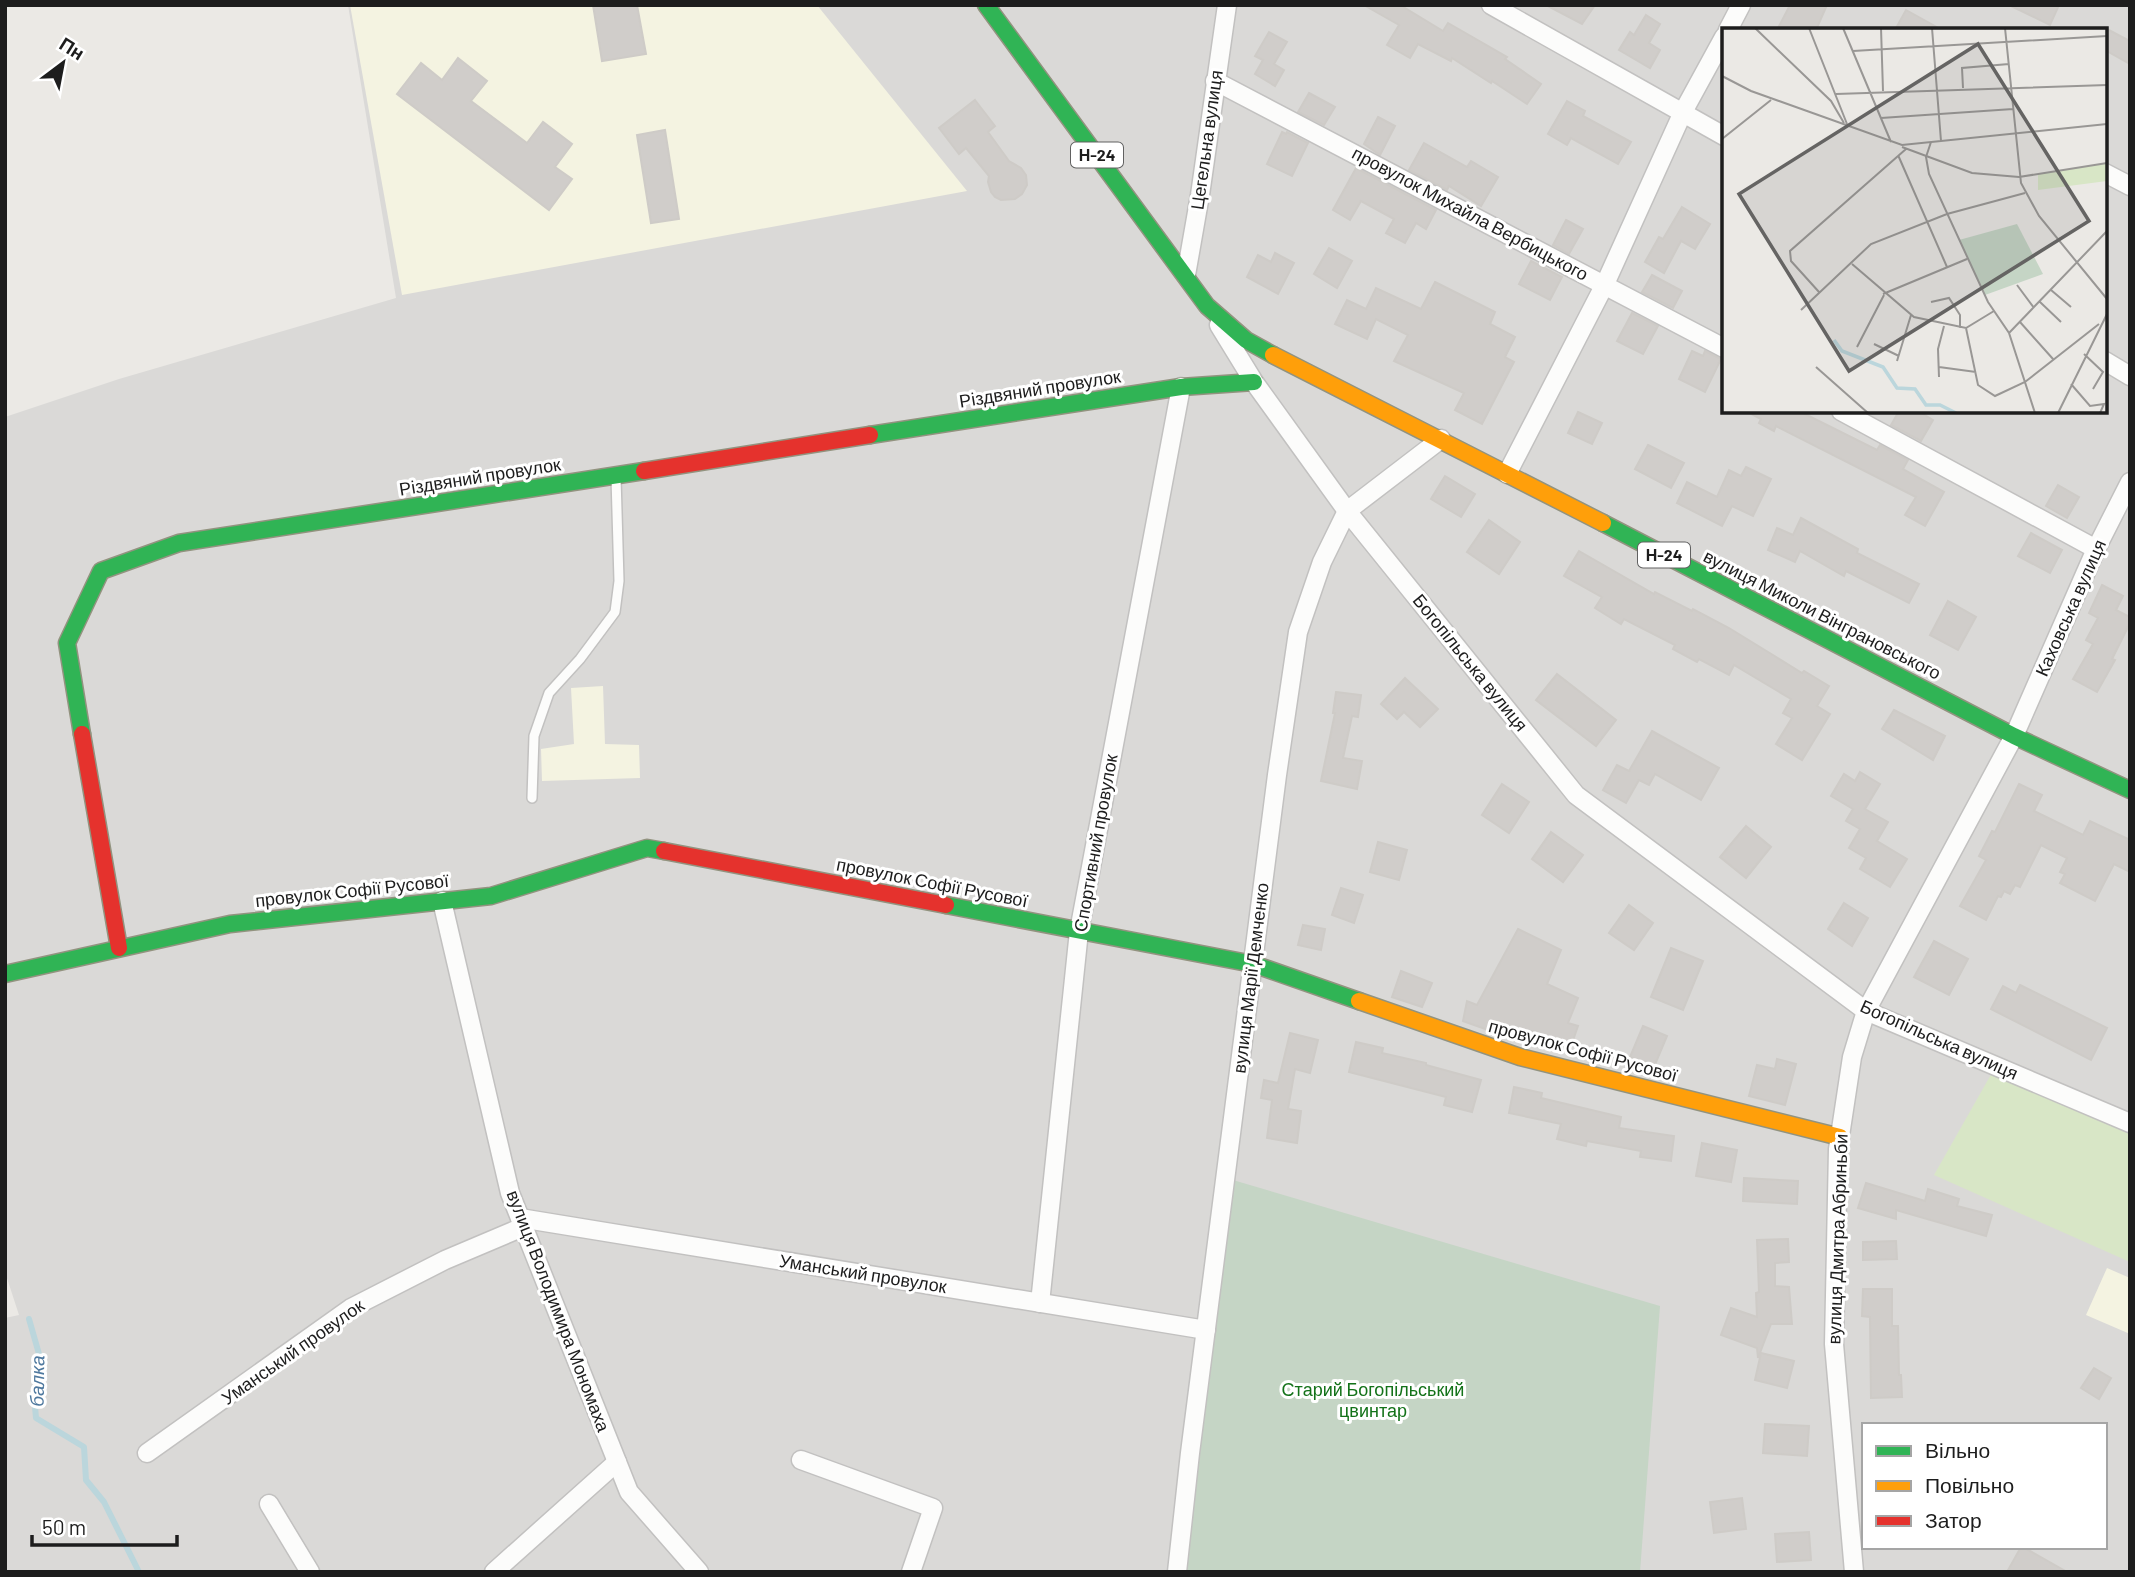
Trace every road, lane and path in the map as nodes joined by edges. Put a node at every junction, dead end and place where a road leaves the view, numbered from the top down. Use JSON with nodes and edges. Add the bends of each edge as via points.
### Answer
{"nodes":[{"id":1,"x":986,"y":5,"type":"edge"},
{"id":2,"x":1227,"y":5,"type":"edge"},
{"id":3,"x":1491,"y":5,"type":"edge"},
{"id":4,"x":1741,"y":5,"type":"edge"},
{"id":5,"x":1729,"y":28,"type":"edge"},
{"id":6,"x":1722,"y":41,"type":"edge"},
{"id":7,"x":1215,"y":81,"type":"junction"},
{"id":8,"x":1683,"y":112,"type":"junction"},
{"id":9,"x":1722,"y":135,"type":"edge"},
{"id":10,"x":2107,"y":174,"type":"edge"},
{"id":11,"x":2130,"y":186,"type":"edge"},
{"id":12,"x":1186,"y":275,"type":"junction"},
{"id":13,"x":1605,"y":284,"type":"junction"},
{"id":14,"x":1207,"y":306,"type":"junction"},
{"id":15,"x":1722,"y":347,"type":"edge"},
{"id":16,"x":2107,"y":362,"type":"edge"},
{"id":17,"x":2130,"y":376,"type":"edge"},
{"id":18,"x":1254,"y":382,"type":"junction"},
{"id":19,"x":1181,"y":387,"type":"junction"},
{"id":20,"x":1844,"y":413,"type":"edge"},
{"id":21,"x":1441,"y":439,"type":"junction"},
{"id":22,"x":1507,"y":474,"type":"junction"},
{"id":23,"x":615,"y":475,"type":"junction"},
{"id":24,"x":2130,"y":482,"type":"edge"},
{"id":25,"x":1347,"y":511,"type":"junction"},
{"id":26,"x":2096,"y":549,"type":"junction"},
{"id":27,"x":2014,"y":736,"type":"junction"},
{"id":28,"x":2130,"y":790,"type":"edge"},
{"id":29,"x":532,"y":798,"type":"dead end"},
{"id":30,"x":442,"y":901,"type":"junction"},
{"id":31,"x":1079,"y":931,"type":"junction"},
{"id":32,"x":119,"y":948,"type":"junction"},
{"id":33,"x":1253,"y":964,"type":"junction"},
{"id":34,"x":5,"y":974,"type":"edge"},
{"id":35,"x":1866,"y":1011,"type":"junction"},
{"id":36,"x":2130,"y":1123,"type":"edge"},
{"id":37,"x":1840,"y":1137,"type":"junction"},
{"id":38,"x":522,"y":1223,"type":"junction"},
{"id":39,"x":1040,"y":1303,"type":"junction"},
{"id":40,"x":1206,"y":1330,"type":"junction"},
{"id":41,"x":147,"y":1453,"type":"dead end"},
{"id":42,"x":801,"y":1460,"type":"dead end"},
{"id":43,"x":617,"y":1462,"type":"junction"},
{"id":44,"x":269,"y":1504,"type":"dead end"},
{"id":45,"x":310,"y":1572,"type":"edge"},
{"id":46,"x":494,"y":1572,"type":"edge"},
{"id":47,"x":699,"y":1572,"type":"edge"},
{"id":48,"x":911,"y":1572,"type":"edge"},
{"id":49,"x":1177,"y":1572,"type":"edge"},
{"id":50,"x":1854,"y":1572,"type":"edge"}],
"edges":[{"from":1,"to":12,"type":"street","name":"Богопільська вулиця","number":"Н-24"},
{"from":2,"to":7,"type":"street","name":"Цегельна вулиця"},
{"from":3,"to":8,"type":"street"},
{"from":4,"to":5,"type":"street"},
{"from":6,"to":8,"type":"street"},
{"from":7,"to":12,"type":"street","name":"Цегельна вулиця"},
{"from":7,"to":13,"type":"street","name":"провулок Михайла Вербицького"},
{"from":8,"to":9,"type":"street"},
{"from":8,"to":13,"type":"street"},
{"from":10,"to":11,"type":"street"},
{"from":12,"to":14,"type":"street","name":"Богопільська вулиця","number":"Н-24"},
{"from":13,"to":15,"type":"street","name":"провулок Михайла Вербицького"},
{"from":13,"to":22,"type":"street"},
{"from":14,"to":18,"type":"street","name":"Богопільська вулиця"},
{"from":14,"to":21,"type":"street","name":"вулиця Миколи Вінграновського","number":"Н-24","via":[[1246,340]]},
{"from":16,"to":17,"type":"street"},
{"from":18,"to":19,"type":"street","name":"Різдвяний провулок"},
{"from":18,"to":25,"type":"street","name":"Богопільська вулиця"},
{"from":19,"to":23,"type":"street","name":"Різдвяний провулок"},
{"from":19,"to":31,"type":"street","name":"Спортивний провулок"},
{"from":20,"to":26,"type":"street"},
{"from":21,"to":22,"type":"street","name":"вулиця Миколи Вінграновського","number":"Н-24"},
{"from":21,"to":25,"type":"street","name":"вулиця Марії Демченко"},
{"from":22,"to":27,"type":"street","name":"вулиця Миколи Вінграновського","number":"Н-24"},
{"from":23,"to":29,"type":"lane","via":[[619,581],[615,612],[549,693],[534,736]]},
{"from":23,"to":32,"type":"street","name":"Різдвяний провулок","via":[[179,543],[101,571],[67,643]]},
{"from":24,"to":26,"type":"street","name":"Каховська вулиця"},
{"from":25,"to":33,"type":"street","name":"вулиця Марії Демченко","via":[[1322,562],[1298,632]]},
{"from":25,"to":35,"type":"street","name":"Богопільська вулиця","via":[[1576,795]]},
{"from":26,"to":27,"type":"street","name":"Каховська вулиця"},
{"from":27,"to":28,"type":"street","name":"вулиця Миколи Вінграновського","number":"Н-24"},
{"from":27,"to":35,"type":"street","name":"вулиця Дмитра Абриньби"},
{"from":30,"to":31,"type":"street","name":"провулок Софії Русової","via":[[491,896],[647,848]]},
{"from":30,"to":32,"type":"street","name":"провулок Софії Русової","via":[[230,923]]},
{"from":30,"to":38,"type":"street","name":"вулиця Володимира Мономаха","via":[[510,1194]]},
{"from":31,"to":33,"type":"street","name":"провулок Софії Русової"},
{"from":31,"to":39,"type":"street","name":"Спортивний провулок"},
{"from":32,"to":34,"type":"street","name":"провулок Софії Русової"},
{"from":33,"to":37,"type":"street","name":"провулок Софії Русової","via":[[1520,1057]]},
{"from":33,"to":40,"type":"street","name":"вулиця Марії Демченко"},
{"from":35,"to":36,"type":"street","name":"Богопільська вулиця"},
{"from":35,"to":37,"type":"street","name":"вулиця Дмитра Абриньби","via":[[1852,1057]]},
{"from":37,"to":50,"type":"street","name":"вулиця Дмитра Абриньби","via":[[1834,1344]]},
{"from":38,"to":39,"type":"street","name":"Уманський провулок"},
{"from":38,"to":41,"type":"street","name":"Уманський провулок","via":[[351,1308]]},
{"from":38,"to":43,"type":"street","name":"вулиця Володимира Мономаха"},
{"from":39,"to":40,"type":"street","name":"Уманський провулок"},
{"from":40,"to":49,"type":"street","name":"вулиця Марії Демченко"},
{"from":42,"to":48,"type":"street","via":[[933,1507]]},
{"from":43,"to":46,"type":"street"},
{"from":43,"to":47,"type":"street","name":"вулиця Володимира Мономаха","via":[[629,1492]]},
{"from":44,"to":45,"type":"street"}]}
